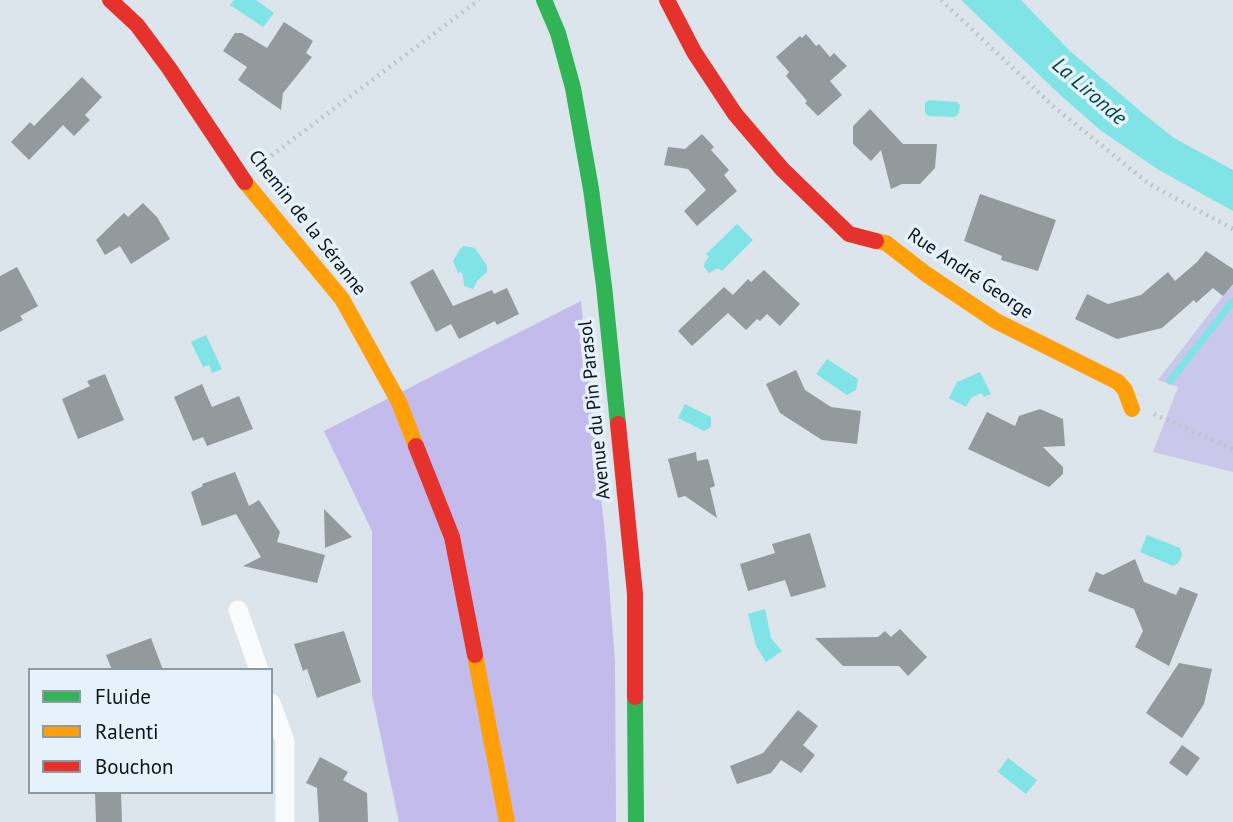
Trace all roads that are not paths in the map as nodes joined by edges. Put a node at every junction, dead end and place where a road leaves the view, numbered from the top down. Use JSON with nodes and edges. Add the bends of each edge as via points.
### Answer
{"nodes":[{"id":1,"x":110,"y":0,"type":"edge"},
{"id":2,"x":544,"y":0,"type":"edge"},
{"id":3,"x":667,"y":0,"type":"edge"},
{"id":4,"x":1132,"y":409,"type":"road end"},
{"id":5,"x":238,"y":610,"type":"dead end"},
{"id":6,"x":258,"y":668,"type":"edge"},
{"id":7,"x":273,"y":708,"type":"edge"},
{"id":8,"x":285,"y":822,"type":"edge"},
{"id":9,"x":507,"y":822,"type":"edge"},
{"id":10,"x":636,"y":822,"type":"edge"}],
"edges":[{"from":1,"to":9,"type":"street","name":"Chemin de la Séranne","via":[[137,25],[254,195],[342,299],[399,402],[452,537]]},
{"from":2,"to":10,"type":"street","name":"Avenue du Pin Parasol","via":[[573,88],[604,286],[635,594]]},
{"from":3,"to":4,"type":"street","name":"Rue André George","via":[[735,114],[782,169],[849,234],[886,243],[996,321],[1118,382]]},
{"from":5,"to":6,"type":"street"},
{"from":7,"to":8,"type":"street","via":[[285,741]]}]}
